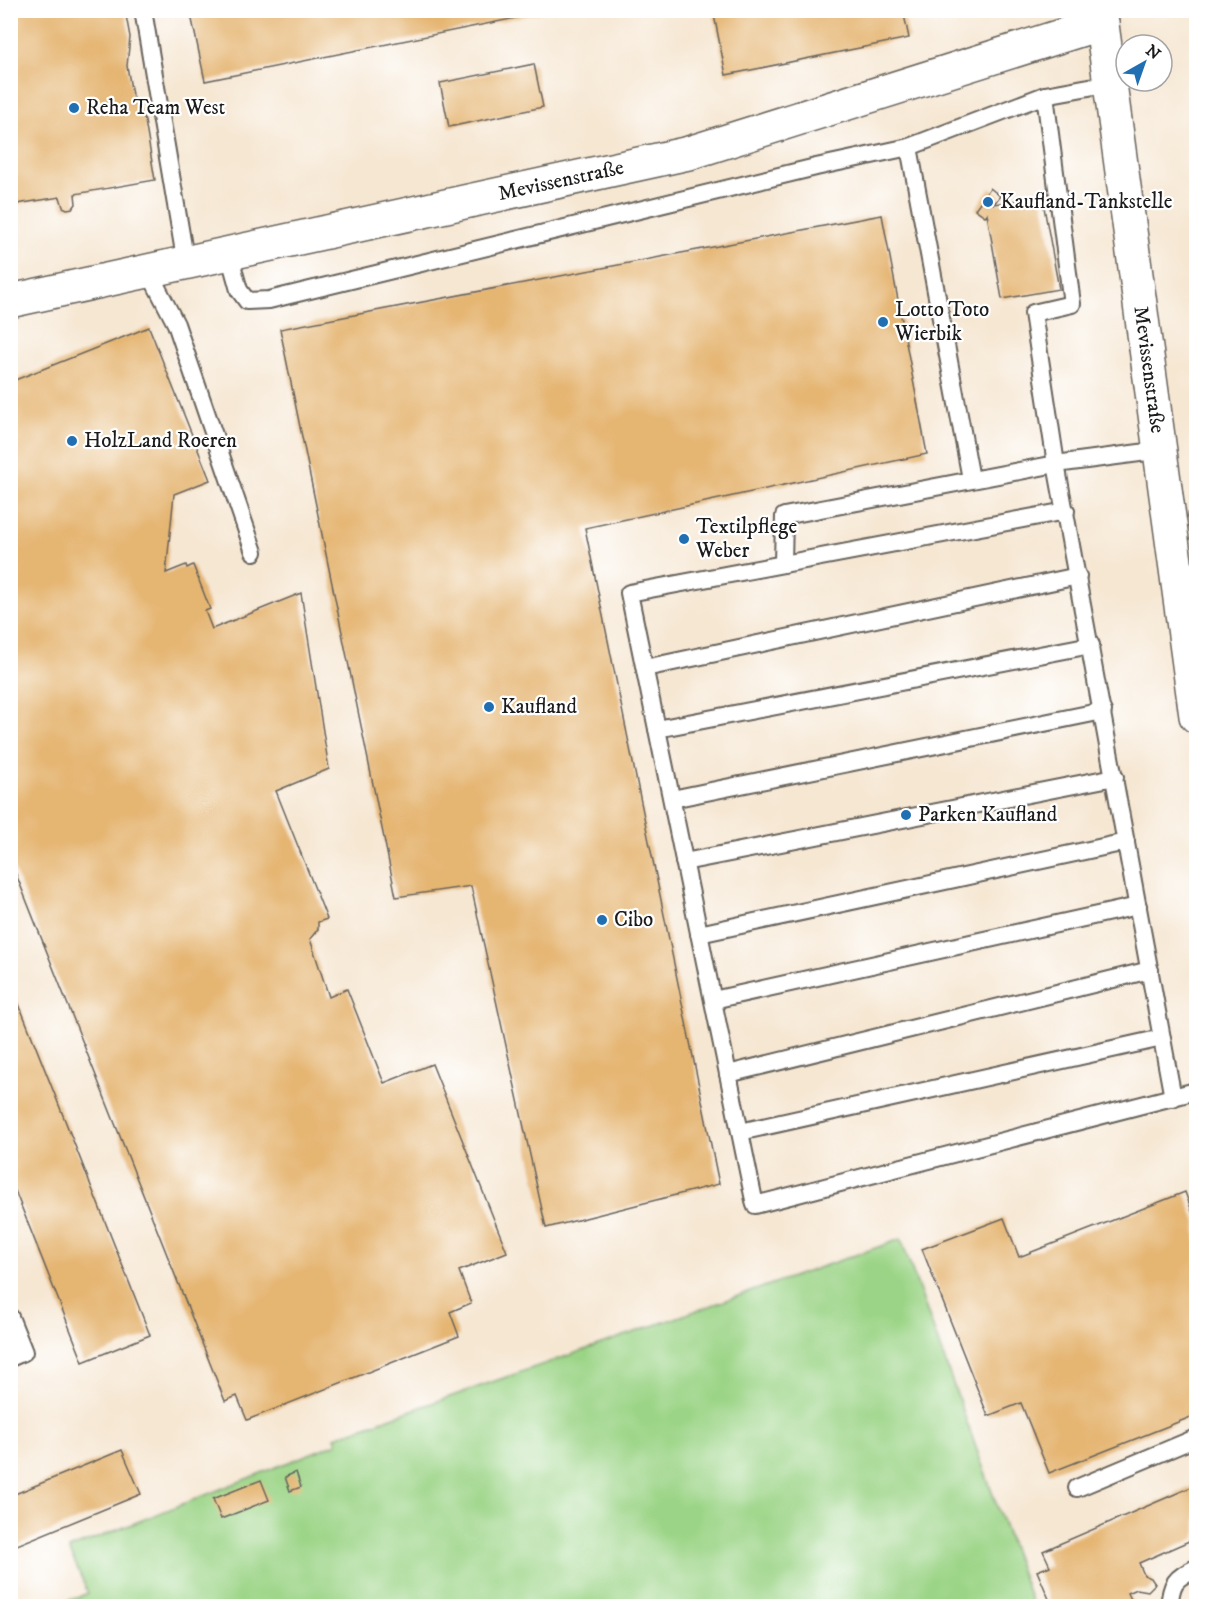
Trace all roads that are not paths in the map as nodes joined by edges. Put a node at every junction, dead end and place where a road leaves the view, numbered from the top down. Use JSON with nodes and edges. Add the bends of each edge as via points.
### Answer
{"nodes":[{"id":1,"x":143,"y":10,"type":"edge"},
{"id":2,"x":1101,"y":17,"type":"edge"},
{"id":3,"x":1111,"y":83,"type":"junction"},
{"id":4,"x":1045,"y":95,"type":"junction"},
{"id":5,"x":909,"y":147,"type":"junction"},
{"id":6,"x":229,"y":254,"type":"junction"},
{"id":7,"x":186,"y":264,"type":"junction"},
{"id":8,"x":149,"y":272,"type":"junction"},
{"id":9,"x":10,"y":302,"type":"edge"},
{"id":10,"x":1162,"y":450,"type":"junction"},
{"id":11,"x":1056,"y":464,"type":"junction"},
{"id":12,"x":971,"y":479,"type":"junction"},
{"id":13,"x":1066,"y":511,"type":"junction"},
{"id":14,"x":254,"y":552,"type":"dead end"},
{"id":15,"x":783,"y":564,"type":"junction"},
{"id":16,"x":1078,"y":576,"type":"junction"},
{"id":17,"x":1091,"y":645,"type":"junction"},
{"id":18,"x":645,"y":668,"type":"junction"},
{"id":19,"x":1103,"y":711,"type":"junction"},
{"id":20,"x":1197,"y":716,"type":"edge"},
{"id":21,"x":657,"y":729,"type":"junction"},
{"id":22,"x":1115,"y":777,"type":"junction"},
{"id":23,"x":672,"y":799,"type":"junction"},
{"id":24,"x":1126,"y":842,"type":"junction"},
{"id":25,"x":684,"y":862,"type":"junction"},
{"id":26,"x":1138,"y":906,"type":"junction"},
{"id":27,"x":699,"y":934,"type":"junction"},
{"id":28,"x":1150,"y":970,"type":"junction"},
{"id":29,"x":713,"y":1000,"type":"junction"},
{"id":30,"x":1162,"y":1038,"type":"junction"},
{"id":31,"x":728,"y":1074,"type":"junction"},
{"id":32,"x":1197,"y":1091,"type":"edge"},
{"id":33,"x":1173,"y":1098,"type":"junction"},
{"id":34,"x":740,"y":1132,"type":"junction"},
{"id":35,"x":10,"y":1317,"type":"edge"},
{"id":36,"x":10,"y":1358,"type":"edge"},
{"id":37,"x":1197,"y":1438,"type":"edge"},
{"id":38,"x":1077,"y":1488,"type":"dead end"},
{"id":39,"x":1197,"y":1568,"type":"edge"},
{"id":40,"x":1168,"y":1606,"type":"edge"}],
"edges":[{"from":1,"to":7,"type":"lane"},
{"from":2,"to":3,"type":"street","name":"Mevissenstraße"},
{"from":2,"to":6,"type":"street","name":"Mevissenstraße","via":[[689,153]]},
{"from":3,"to":4,"type":"lane"},
{"from":3,"to":10,"type":"street","name":"Mevissenstraße"},
{"from":4,"to":5,"type":"lane"},
{"from":4,"to":11,"type":"lane","via":[[1072,304],[1033,312]]},
{"from":5,"to":6,"type":"lane","via":[[269,300],[247,302],[238,290]]},
{"from":5,"to":12,"type":"lane"},
{"from":6,"to":7,"type":"street","name":"Mevissenstraße"},
{"from":7,"to":8,"type":"street","name":"Mevissenstraße"},
{"from":8,"to":9,"type":"street","name":"Mevissenstraße"},
{"from":8,"to":14,"type":"lane","via":[[176,324]]},
{"from":10,"to":11,"type":"lane"},
{"from":10,"to":20,"type":"street","name":"Mevissenstraße"},
{"from":11,"to":12,"type":"lane"},
{"from":11,"to":13,"type":"lane"},
{"from":12,"to":15,"type":"lane","via":[[784,516]]},
{"from":13,"to":15,"type":"lane"},
{"from":13,"to":16,"type":"lane"},
{"from":15,"to":18,"type":"lane","via":[[629,593]]},
{"from":16,"to":17,"type":"lane"},
{"from":16,"to":18,"type":"lane"},
{"from":17,"to":19,"type":"lane"},
{"from":17,"to":21,"type":"lane"},
{"from":18,"to":21,"type":"lane"},
{"from":19,"to":22,"type":"lane"},
{"from":19,"to":23,"type":"lane"},
{"from":21,"to":23,"type":"lane"},
{"from":22,"to":24,"type":"lane"},
{"from":22,"to":25,"type":"lane"},
{"from":23,"to":25,"type":"lane"},
{"from":24,"to":26,"type":"lane"},
{"from":24,"to":27,"type":"lane"},
{"from":25,"to":27,"type":"lane"},
{"from":26,"to":28,"type":"lane"},
{"from":26,"to":29,"type":"lane"},
{"from":27,"to":29,"type":"lane"},
{"from":28,"to":30,"type":"lane"},
{"from":28,"to":31,"type":"lane"},
{"from":29,"to":31,"type":"lane"},
{"from":30,"to":33,"type":"lane"},
{"from":30,"to":34,"type":"lane"},
{"from":31,"to":34,"type":"lane"},
{"from":32,"to":33,"type":"lane"},
{"from":33,"to":34,"type":"lane","via":[[755,1205]]},
{"from":35,"to":36,"type":"lane","via":[[24,1352]]},
{"from":37,"to":38,"type":"lane"},
{"from":39,"to":40,"type":"lane","via":[[1177,1577]]}]}
